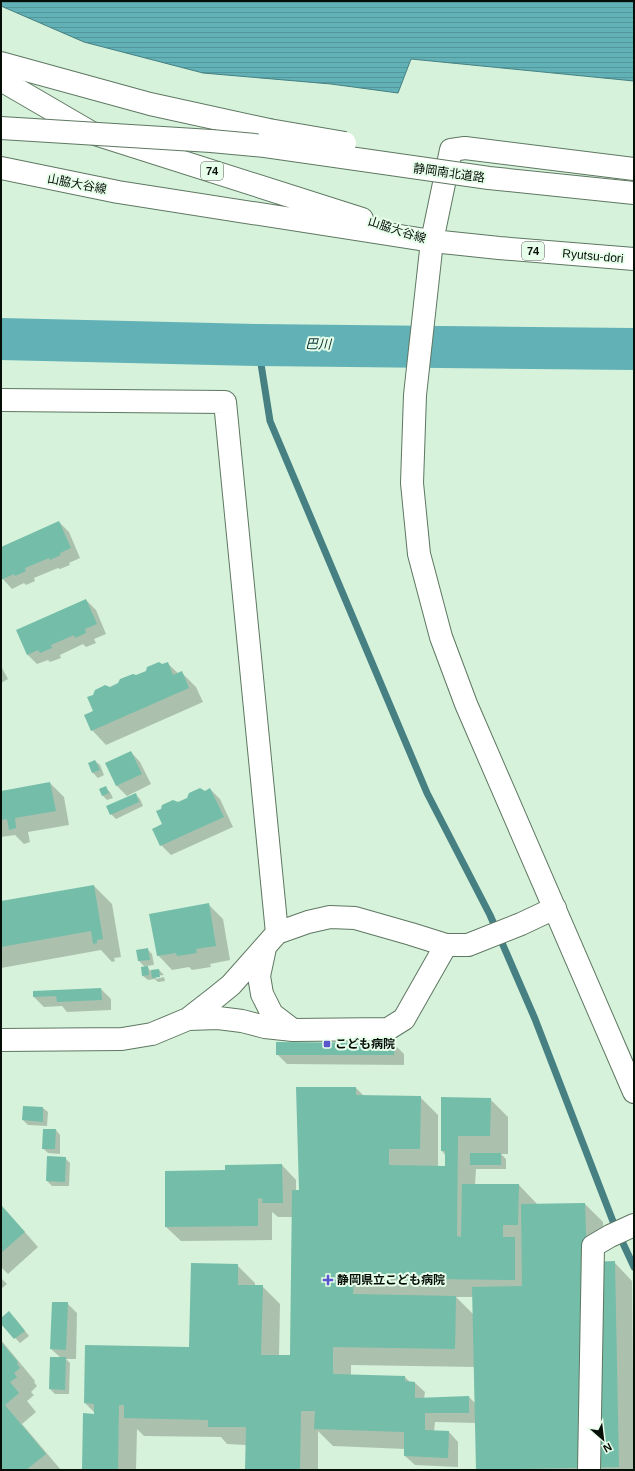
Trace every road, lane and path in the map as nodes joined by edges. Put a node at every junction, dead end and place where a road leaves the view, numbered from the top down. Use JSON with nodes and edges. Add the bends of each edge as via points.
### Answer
{"nodes":[{"id":1,"x":1,"y":63,"type":"edge"},
{"id":2,"x":1,"y":80,"type":"edge"},
{"id":3,"x":1,"y":128,"type":"edge"},
{"id":4,"x":267,"y":138,"type":"junction"},
{"id":5,"x":1,"y":168,"type":"edge"},
{"id":6,"x":634,"y":169,"type":"edge"},
{"id":7,"x":634,"y":181,"type":"edge"},
{"id":8,"x":634,"y":194,"type":"edge"},
{"id":9,"x":432,"y":241,"type":"junction"},
{"id":10,"x":634,"y":260,"type":"edge"},
{"id":11,"x":1,"y":400,"type":"edge"},
{"id":12,"x":555,"y":908,"type":"junction"},
{"id":13,"x":271,"y":940,"type":"junction"},
{"id":14,"x":446,"y":945,"type":"junction"},
{"id":15,"x":188,"y":1019,"type":"junction"},
{"id":16,"x":294,"y":1030,"type":"junction"},
{"id":17,"x":1,"y":1040,"type":"edge"},
{"id":18,"x":634,"y":1092,"type":"edge"},
{"id":19,"x":634,"y":1225,"type":"edge"},
{"id":20,"x":589,"y":1470,"type":"edge"}],
"edges":[{"from":1,"to":4,"type":"main road"},
{"from":2,"to":9,"type":"main road","name":"山脇大谷線","number":"74","via":[[92,133]]},
{"from":3,"to":4,"type":"main road","bridge":true,"via":[[211,141]]},
{"from":4,"to":7,"type":"main road","name":"静岡南北道路","bridge":true,"via":[[478,165]]},
{"from":4,"to":8,"type":"main road","name":"静岡南北道路","bridge":true,"via":[[489,178]]},
{"from":5,"to":9,"type":"main road","name":"山脇大谷線","number":"74","via":[[118,192]]},
{"from":6,"to":9,"type":"main road","via":[[465,148],[451,150]]},
{"from":9,"to":10,"type":"main road","name":"Ryutsu-dori","number":"74"},
{"from":9,"to":12,"type":"main road","via":[[415,395],[412,483],[419,554],[441,636],[466,704]]},
{"from":11,"to":13,"type":"main road","via":[[224,402]]},
{"from":12,"to":14,"type":"main road","via":[[468,945]]},
{"from":12,"to":18,"type":"main road"},
{"from":13,"to":14,"type":"main road","via":[[308,922],[330,917],[355,918]]},
{"from":13,"to":15,"type":"main road","via":[[231,985]]},
{"from":13,"to":16,"type":"main road","via":[[259,976],[262,994],[272,1014]]},
{"from":14,"to":16,"type":"main road","via":[[404,1019],[388,1029]]},
{"from":15,"to":16,"type":"main road","via":[[218,1018]]},
{"from":15,"to":17,"type":"main road","via":[[152,1034],[122,1039]]},
{"from":19,"to":20,"type":"main road","via":[[593,1246]]}]}
